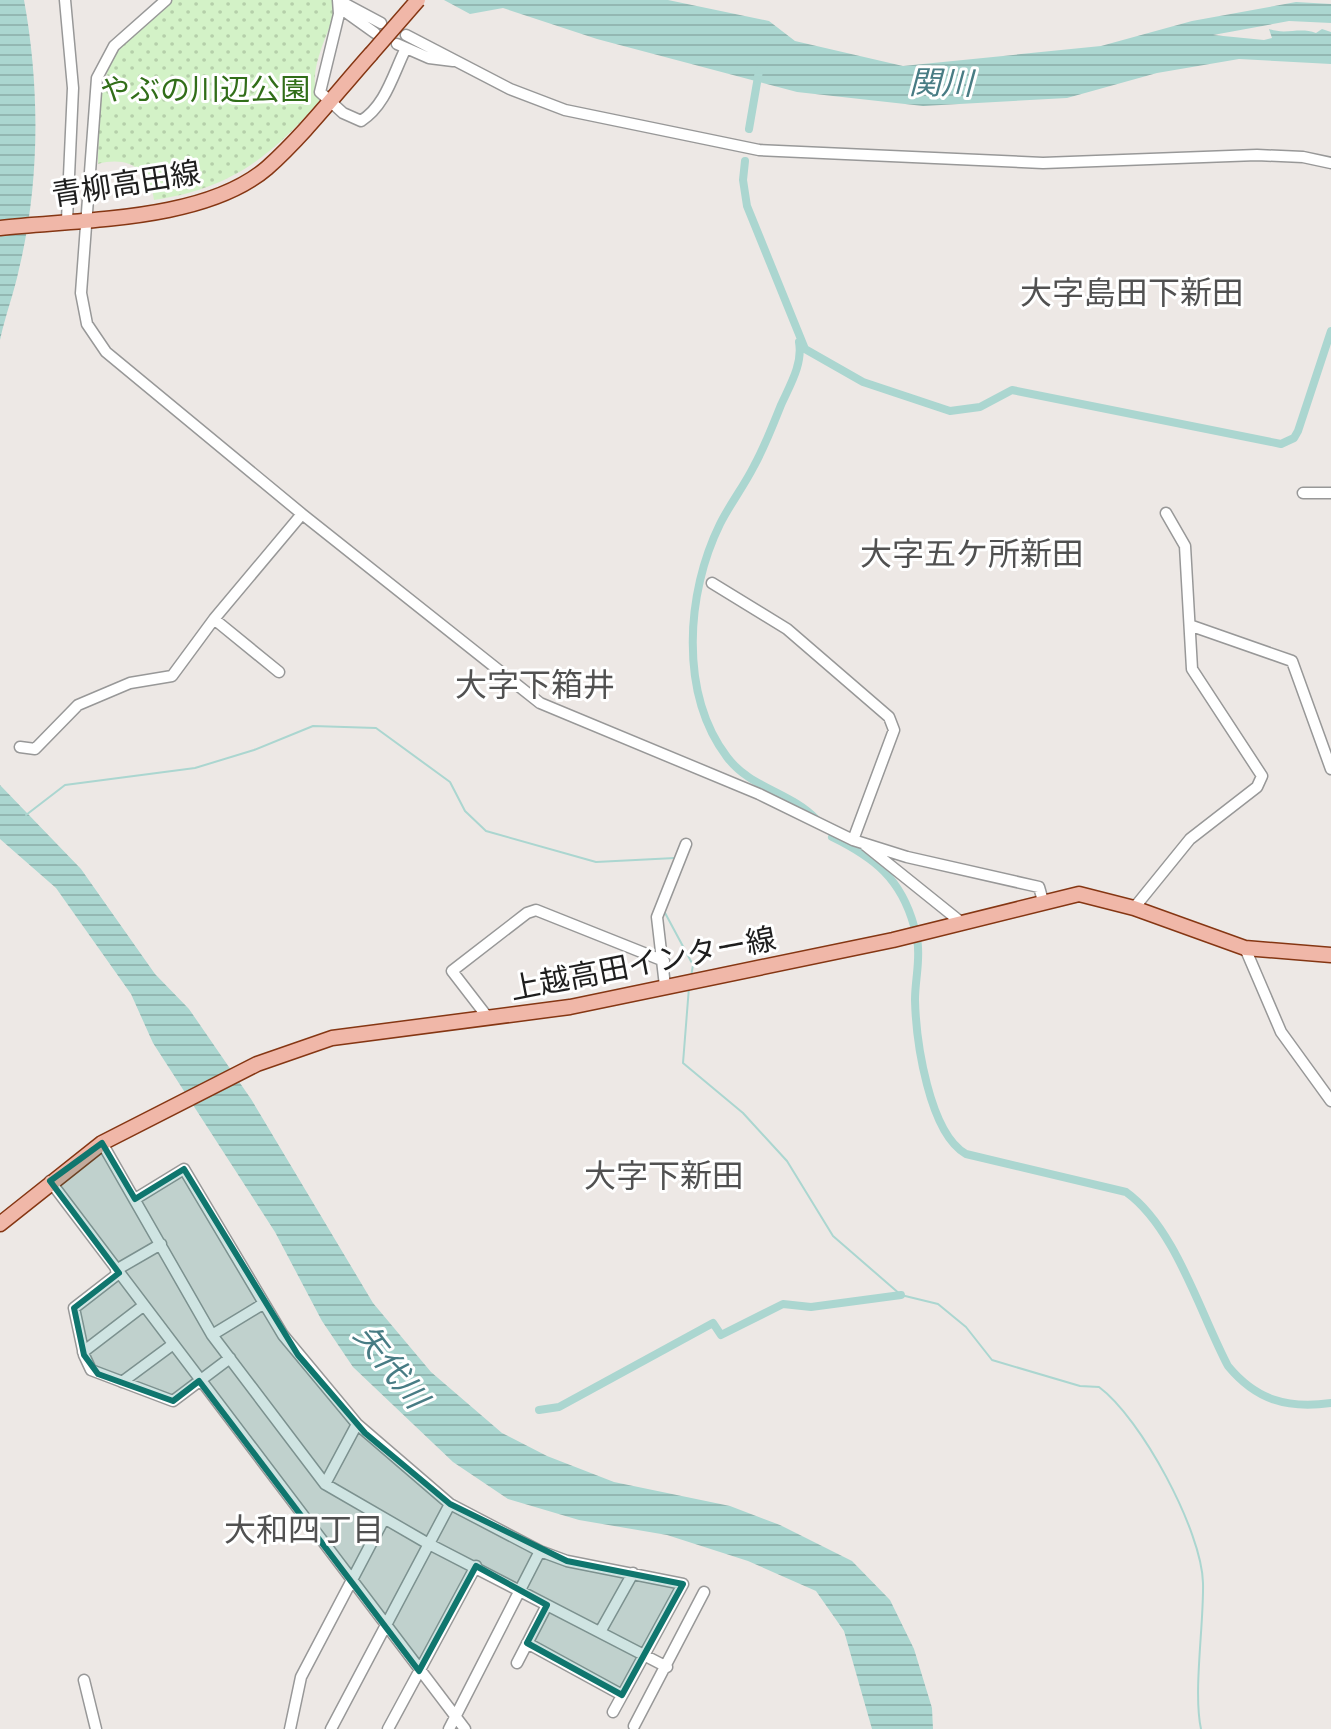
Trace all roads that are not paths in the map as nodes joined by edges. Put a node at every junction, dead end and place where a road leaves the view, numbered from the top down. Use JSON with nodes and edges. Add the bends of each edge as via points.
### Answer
{"nodes":[{"id":1,"x":65,"y":0,"type":"edge"},
{"id":2,"x":166,"y":0,"type":"edge"},
{"id":3,"x":418,"y":0,"type":"edge"},
{"id":4,"x":378,"y":28,"type":"dead end"},
{"id":5,"x":406,"y":35,"type":"dead end"},
{"id":6,"x":455,"y":61,"type":"junction"},
{"id":7,"x":329,"y":101,"type":"junction"},
{"id":8,"x":1331,"y":163,"type":"edge"},
{"id":9,"x":87,"y":218,"type":"junction"},
{"id":10,"x":62,"y":221,"type":"junction"},
{"id":11,"x":0,"y":228,"type":"edge"},
{"id":12,"x":1303,"y":493,"type":"dead end"},
{"id":13,"x":1331,"y":493,"type":"edge"},
{"id":14,"x":1166,"y":513,"type":"dead end"},
{"id":15,"x":302,"y":514,"type":"junction"},
{"id":16,"x":712,"y":583,"type":"dead end"},
{"id":17,"x":214,"y":619,"type":"junction"},
{"id":18,"x":1192,"y":626,"type":"junction"},
{"id":19,"x":279,"y":672,"type":"dead end"},
{"id":20,"x":20,"y":747,"type":"dead end"},
{"id":21,"x":1331,"y":769,"type":"edge"},
{"id":22,"x":858,"y":841,"type":"junction"},
{"id":23,"x":686,"y":844,"type":"dead end"},
{"id":24,"x":1043,"y":901,"type":"junction"},
{"id":25,"x":1134,"y":908,"type":"junction"},
{"id":26,"x":962,"y":923,"type":"junction"},
{"id":27,"x":1245,"y":948,"type":"junction"},
{"id":28,"x":1331,"y":955,"type":"edge"},
{"id":29,"x":664,"y":961,"type":"junction"},
{"id":30,"x":665,"y":986,"type":"junction"},
{"id":31,"x":489,"y":1019,"type":"junction"},
{"id":32,"x":1331,"y":1101,"type":"edge"},
{"id":33,"x":102,"y":1143,"type":"junction"},
{"id":34,"x":50,"y":1181,"type":"junction"},
{"id":35,"x":135,"y":1199,"type":"junction"},
{"id":36,"x":0,"y":1224,"type":"edge"},
{"id":37,"x":161,"y":1244,"type":"junction"},
{"id":38,"x":118,"y":1272,"type":"junction"},
{"id":39,"x":263,"y":1304,"type":"junction"},
{"id":40,"x":143,"y":1306,"type":"junction"},
{"id":41,"x":212,"y":1335,"type":"junction"},
{"id":42,"x":172,"y":1345,"type":"junction"},
{"id":43,"x":83,"y":1352,"type":"junction"},
{"id":44,"x":230,"y":1358,"type":"junction"},
{"id":45,"x":199,"y":1381,"type":"junction"},
{"id":46,"x":122,"y":1382,"type":"junction"},
{"id":47,"x":357,"y":1424,"type":"junction"},
{"id":48,"x":325,"y":1484,"type":"junction"},
{"id":49,"x":450,"y":1504,"type":"junction"},
{"id":50,"x":384,"y":1519,"type":"junction"},
{"id":51,"x":427,"y":1543,"type":"junction"},
{"id":52,"x":540,"y":1551,"type":"junction"},
{"id":53,"x":476,"y":1566,"type":"junction"},
{"id":54,"x":633,"y":1573,"type":"junction"},
{"id":55,"x":351,"y":1580,"type":"junction"},
{"id":56,"x":519,"y":1590,"type":"junction"},
{"id":57,"x":704,"y":1592,"type":"dead end"},
{"id":58,"x":547,"y":1605,"type":"junction"},
{"id":59,"x":386,"y":1628,"type":"junction"},
{"id":60,"x":600,"y":1632,"type":"junction"},
{"id":61,"x":527,"y":1643,"type":"junction"},
{"id":62,"x":643,"y":1655,"type":"junction"},
{"id":63,"x":517,"y":1663,"type":"dead end"},
{"id":64,"x":667,"y":1667,"type":"junction"},
{"id":65,"x":419,"y":1671,"type":"junction"},
{"id":66,"x":84,"y":1680,"type":"dead end"},
{"id":67,"x":622,"y":1695,"type":"junction"},
{"id":68,"x":613,"y":1712,"type":"dead end"},
{"id":69,"x":456,"y":1716,"type":"junction"},
{"id":70,"x":634,"y":1726,"type":"dead end"},
{"id":71,"x":96,"y":1729,"type":"edge"},
{"id":72,"x":290,"y":1729,"type":"edge"},
{"id":73,"x":331,"y":1729,"type":"edge"},
{"id":74,"x":388,"y":1729,"type":"edge"},
{"id":75,"x":449,"y":1729,"type":"edge"},
{"id":76,"x":465,"y":1729,"type":"edge"}],
"edges":[{"from":1,"to":10,"type":"street","via":[[73,88]]},
{"from":2,"to":9,"type":"street","via":[[114,46],[97,78]]},
{"from":3,"to":7,"type":"main road","name":"青柳高田線","bridge":true},
{"from":4,"to":7,"type":"street","via":[[338,0],[320,84]]},
{"from":5,"to":6,"type":"street"},
{"from":6,"to":7,"type":"street","via":[[429,58],[401,46],[388,90],[371,115],[353,119]]},
{"from":6,"to":8,"type":"street","via":[[510,89],[588,117],[759,150],[1043,163],[1257,155]]},
{"from":7,"to":9,"type":"main road","name":"青柳高田線","via":[[265,170],[220,196],[174,208]]},
{"from":9,"to":10,"type":"main road","name":"青柳高田線"},
{"from":9,"to":15,"type":"street","via":[[82,304],[97,342]]},
{"from":10,"to":11,"type":"main road","name":"青柳高田線"},
{"from":12,"to":13,"type":"street"},
{"from":14,"to":18,"type":"street","via":[[1185,546]]},
{"from":15,"to":17,"type":"street"},
{"from":15,"to":22,"type":"street","via":[[540,703]]},
{"from":16,"to":22,"type":"street","via":[[787,629],[889,717],[894,730]]},
{"from":17,"to":19,"type":"street"},
{"from":17,"to":20,"type":"street","via":[[172,676],[130,683],[78,705],[35,749]]},
{"from":18,"to":21,"type":"street","via":[[1292,661]]},
{"from":18,"to":25,"type":"street","via":[[1192,669],[1262,776],[1257,787],[1190,839]]},
{"from":22,"to":24,"type":"street","via":[[1039,887]]},
{"from":22,"to":26,"type":"street"},
{"from":23,"to":29,"type":"street","via":[[657,917]]},
{"from":24,"to":25,"type":"main road","name":"上越高田インター線","via":[[1088,895]]},
{"from":24,"to":26,"type":"main road","name":"上越高田インター線"},
{"from":25,"to":27,"type":"main road","name":"上越高田インター線"},
{"from":26,"to":30,"type":"main road","name":"上越高田インター線"},
{"from":27,"to":28,"type":"main road","name":"上越高田インター線"},
{"from":27,"to":32,"type":"street","via":[[1281,1032]]},
{"from":29,"to":30,"type":"street"},
{"from":29,"to":31,"type":"street","via":[[536,910],[452,971]]},
{"from":30,"to":31,"type":"main road","name":"上越高田インター線"},
{"from":31,"to":33,"type":"main road","name":"上越高田インター線","via":[[332,1038],[284,1051]]},
{"from":33,"to":34,"type":"main road","name":"上越高田インター線"},
{"from":33,"to":35,"type":"street"},
{"from":34,"to":36,"type":"main road","name":"上越高田インター線"},
{"from":34,"to":38,"type":"street"},
{"from":35,"to":37,"type":"street"},
{"from":35,"to":39,"type":"street","via":[[184,1169]]},
{"from":37,"to":38,"type":"street"},
{"from":37,"to":41,"type":"street"},
{"from":38,"to":40,"type":"street"},
{"from":38,"to":43,"type":"street","via":[[74,1308]]},
{"from":39,"to":41,"type":"street"},
{"from":39,"to":47,"type":"street"},
{"from":40,"to":42,"type":"street"},
{"from":40,"to":43,"type":"street"},
{"from":41,"to":44,"type":"street"},
{"from":42,"to":45,"type":"street"},
{"from":42,"to":46,"type":"street"},
{"from":43,"to":46,"type":"street","via":[[91,1370]]},
{"from":44,"to":45,"type":"street"},
{"from":44,"to":48,"type":"street"},
{"from":45,"to":46,"type":"street","via":[[173,1401]]},
{"from":45,"to":55,"type":"street"},
{"from":47,"to":48,"type":"street"},
{"from":47,"to":49,"type":"street"},
{"from":48,"to":50,"type":"street"},
{"from":49,"to":51,"type":"street"},
{"from":49,"to":52,"type":"street"},
{"from":50,"to":51,"type":"street"},
{"from":50,"to":55,"type":"street"},
{"from":51,"to":53,"type":"street"},
{"from":51,"to":59,"type":"street"},
{"from":52,"to":54,"type":"street"},
{"from":52,"to":56,"type":"street"},
{"from":53,"to":56,"type":"street"},
{"from":53,"to":65,"type":"street"},
{"from":54,"to":60,"type":"street"},
{"from":54,"to":62,"type":"street","via":[[683,1584]]},
{"from":55,"to":59,"type":"street"},
{"from":55,"to":72,"type":"street","via":[[301,1677]]},
{"from":56,"to":58,"type":"street"},
{"from":56,"to":69,"type":"street"},
{"from":57,"to":64,"type":"street"},
{"from":58,"to":60,"type":"street"},
{"from":58,"to":61,"type":"street"},
{"from":59,"to":65,"type":"street"},
{"from":59,"to":73,"type":"street"},
{"from":60,"to":62,"type":"street"},
{"from":61,"to":63,"type":"street"},
{"from":61,"to":67,"type":"street"},
{"from":62,"to":64,"type":"street"},
{"from":62,"to":67,"type":"street"},
{"from":64,"to":70,"type":"street"},
{"from":65,"to":69,"type":"street"},
{"from":65,"to":74,"type":"street"},
{"from":66,"to":71,"type":"street"},
{"from":67,"to":68,"type":"street"},
{"from":69,"to":75,"type":"street"},
{"from":69,"to":76,"type":"street"}]}
